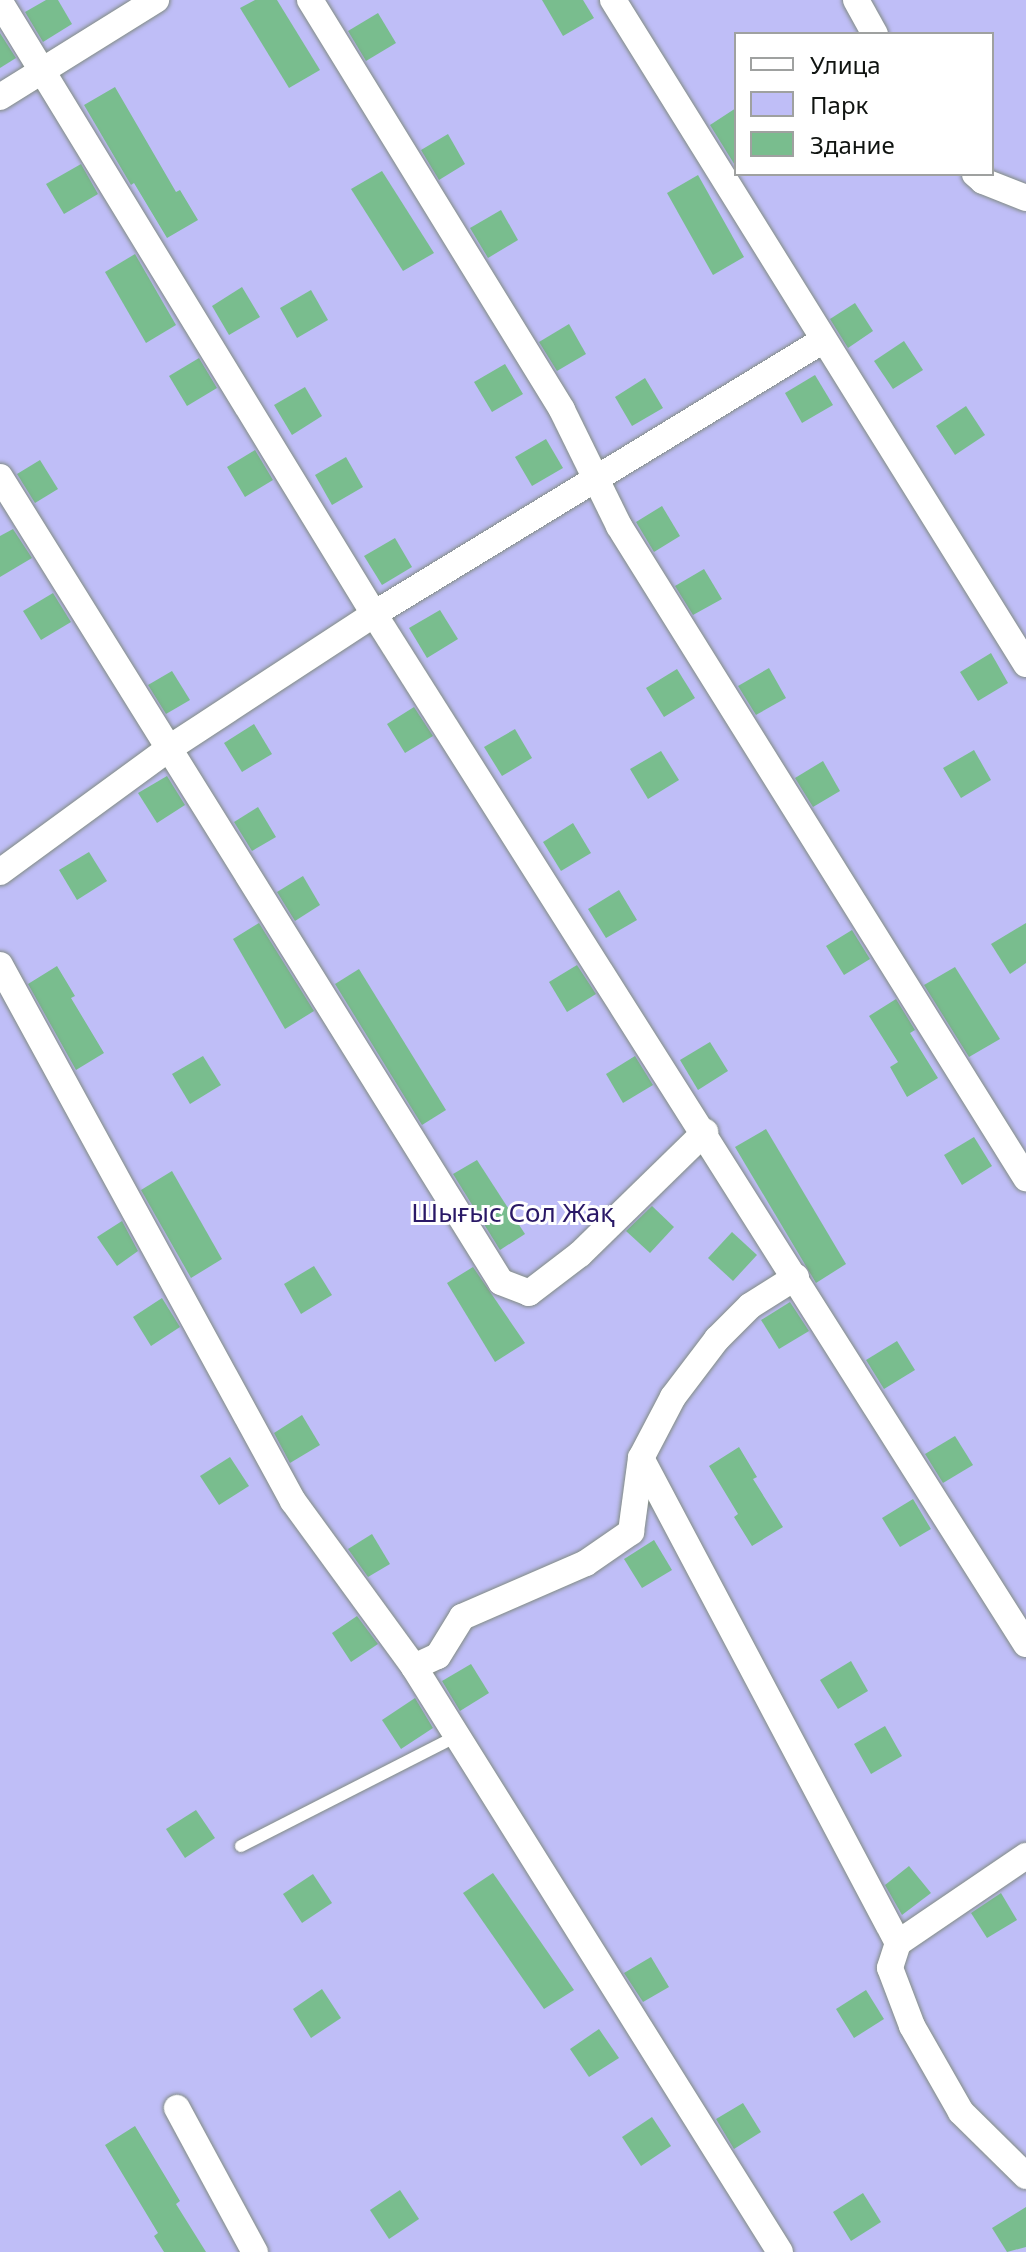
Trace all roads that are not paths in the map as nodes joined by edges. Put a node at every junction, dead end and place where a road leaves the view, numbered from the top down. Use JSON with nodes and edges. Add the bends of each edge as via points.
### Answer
{"nodes":[{"id":1,"x":156,"y":0,"type":"edge"},
{"id":2,"x":310,"y":0,"type":"edge"},
{"id":3,"x":613,"y":0,"type":"edge"},
{"id":4,"x":856,"y":0,"type":"edge"},
{"id":5,"x":0,"y":2,"type":"edge"},
{"id":6,"x":874,"y":32,"type":"edge"},
{"id":7,"x":43,"y":71,"type":"junction"},
{"id":8,"x":0,"y":97,"type":"edge"},
{"id":9,"x":977,"y":176,"type":"edge"},
{"id":10,"x":1026,"y":198,"type":"edge"},
{"id":11,"x":822,"y":341,"type":"junction"},
{"id":12,"x":0,"y":477,"type":"edge"},
{"id":13,"x":597,"y":478,"type":"junction"},
{"id":14,"x":374,"y":614,"type":"junction"},
{"id":15,"x":1026,"y":664,"type":"edge"},
{"id":16,"x":168,"y":749,"type":"junction"},
{"id":17,"x":0,"y":872,"type":"edge"},
{"id":18,"x":0,"y":965,"type":"edge"},
{"id":19,"x":705,"y":1132,"type":"junction"},
{"id":20,"x":1026,"y":1178,"type":"edge"},
{"id":21,"x":796,"y":1277,"type":"junction"},
{"id":22,"x":641,"y":1458,"type":"junction"},
{"id":23,"x":1026,"y":1644,"type":"edge"},
{"id":24,"x":414,"y":1667,"type":"junction"},
{"id":25,"x":457,"y":1736,"type":"junction"},
{"id":26,"x":241,"y":1846,"type":"dead end"},
{"id":27,"x":1026,"y":1856,"type":"edge"},
{"id":28,"x":898,"y":1943,"type":"junction"},
{"id":29,"x":177,"y":2108,"type":"dead end"},
{"id":30,"x":1026,"y":2176,"type":"edge"},
{"id":31,"x":255,"y":2252,"type":"edge"},
{"id":32,"x":780,"y":2252,"type":"edge"}],
"edges":[{"from":1,"to":7,"type":"street"},
{"from":2,"to":13,"type":"street","via":[[562,410]]},
{"from":3,"to":11,"type":"street"},
{"from":4,"to":6,"type":"street"},
{"from":5,"to":7,"type":"street"},
{"from":7,"to":8,"type":"street"},
{"from":7,"to":14,"type":"street"},
{"from":9,"to":10,"type":"street"},
{"from":11,"to":13,"type":"street"},
{"from":11,"to":15,"type":"street"},
{"from":12,"to":16,"type":"street"},
{"from":13,"to":14,"type":"street"},
{"from":13,"to":20,"type":"street","via":[[619,526]]},
{"from":14,"to":16,"type":"street"},
{"from":14,"to":19,"type":"street"},
{"from":16,"to":17,"type":"street"},
{"from":16,"to":19,"type":"street","via":[[501,1282],[529,1293],[580,1254]]},
{"from":18,"to":24,"type":"street","via":[[293,1501]]},
{"from":19,"to":21,"type":"street"},
{"from":21,"to":22,"type":"street","via":[[750,1306],[717,1339],[673,1397]]},
{"from":21,"to":23,"type":"street"},
{"from":22,"to":24,"type":"street","via":[[631,1532],[586,1563],[462,1617],[438,1656]]},
{"from":22,"to":28,"type":"street"},
{"from":24,"to":25,"type":"street"},
{"from":25,"to":26,"type":"lane"},
{"from":25,"to":32,"type":"street"},
{"from":27,"to":28,"type":"street"},
{"from":28,"to":30,"type":"street","via":[[890,1968],[912,2026],[961,2112]]},
{"from":29,"to":31,"type":"street"}]}
